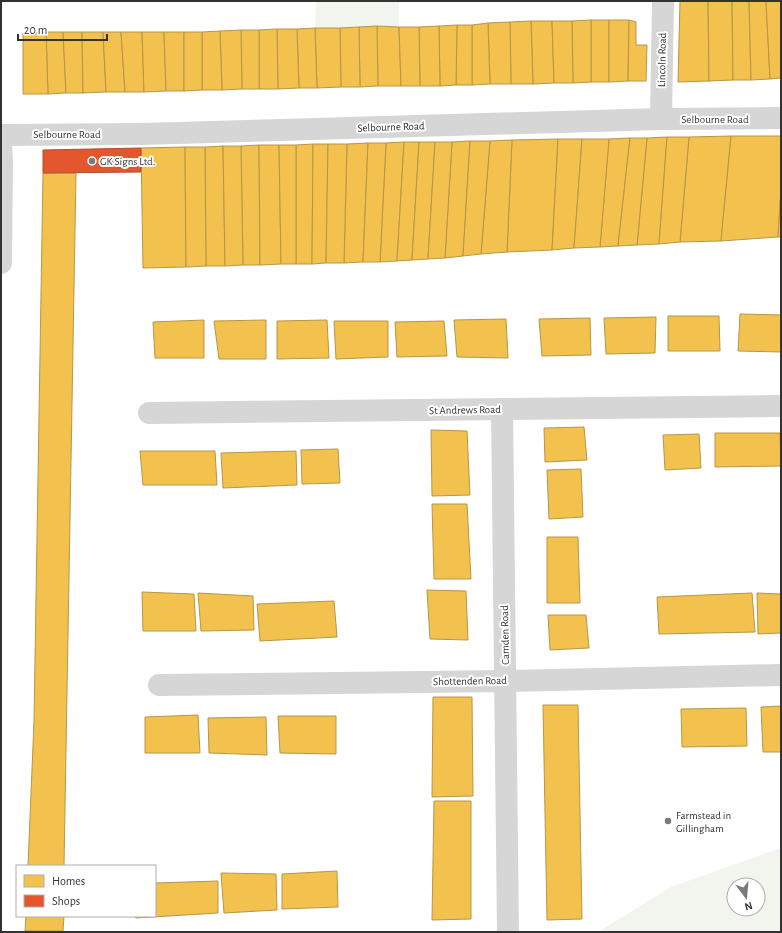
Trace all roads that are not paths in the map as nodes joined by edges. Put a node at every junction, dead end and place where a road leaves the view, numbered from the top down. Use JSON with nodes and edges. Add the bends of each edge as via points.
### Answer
{"nodes":[{"id":1,"x":663,"y":1,"type":"edge"},
{"id":2,"x":781,"y":118,"type":"edge"},
{"id":3,"x":661,"y":119,"type":"junction"},
{"id":4,"x":1,"y":135,"type":"edge"},
{"id":5,"x":1,"y":145,"type":"edge"},
{"id":6,"x":1,"y":263,"type":"edge"},
{"id":7,"x":781,"y":406,"type":"edge"},
{"id":8,"x":502,"y":409,"type":"junction"},
{"id":9,"x":149,"y":413,"type":"dead end"},
{"id":10,"x":781,"y":675,"type":"edge"},
{"id":11,"x":505,"y":681,"type":"junction"},
{"id":12,"x":159,"y":685,"type":"dead end"},
{"id":13,"x":508,"y":932,"type":"edge"}],
"edges":[{"from":1,"to":3,"type":"street","name":"Lincoln Road"},
{"from":2,"to":3,"type":"street","name":"Selbourne Road"},
{"from":3,"to":4,"type":"street","name":"Selbourne Road","via":[[141,134]]},
{"from":5,"to":6,"type":"street"},
{"from":7,"to":8,"type":"street","name":"St Andrews Road"},
{"from":8,"to":9,"type":"street","name":"St Andrews Road"},
{"from":8,"to":11,"type":"street","name":"Camden Road"},
{"from":10,"to":11,"type":"street","name":"Shottenden Road"},
{"from":11,"to":12,"type":"street","name":"Shottenden Road"},
{"from":11,"to":13,"type":"street","name":"Camden Road"}]}
